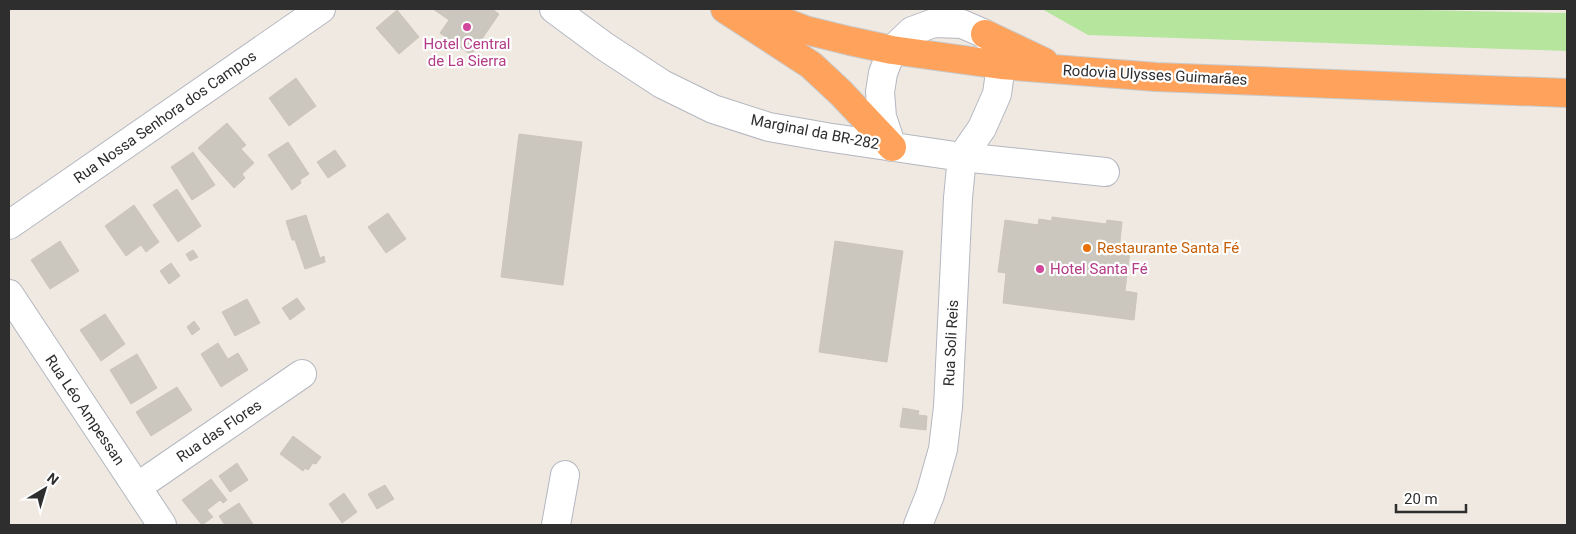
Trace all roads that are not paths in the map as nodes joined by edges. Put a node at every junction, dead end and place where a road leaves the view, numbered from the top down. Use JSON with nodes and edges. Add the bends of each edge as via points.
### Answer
{"nodes":[{"id":1,"x":321,"y":9,"type":"edge"},
{"id":2,"x":554,"y":9,"type":"edge"},
{"id":3,"x":725,"y":9,"type":"edge"},
{"id":4,"x":751,"y":9,"type":"edge"},
{"id":5,"x":985,"y":34,"type":"junction"},
{"id":6,"x":892,"y":50,"type":"junction"},
{"id":7,"x":1001,"y":65,"type":"junction"},
{"id":8,"x":1061,"y":70,"type":"junction"},
{"id":9,"x":1567,"y":93,"type":"edge"},
{"id":10,"x":892,"y":147,"type":"junction"},
{"id":11,"x":962,"y":157,"type":"junction"},
{"id":12,"x":1105,"y":172,"type":"dead end"},
{"id":13,"x":9,"y":225,"type":"edge"},
{"id":14,"x":9,"y":294,"type":"edge"},
{"id":15,"x":302,"y":374,"type":"dead end"},
{"id":16,"x":565,"y":475,"type":"dead end"},
{"id":17,"x":136,"y":487,"type":"junction"},
{"id":18,"x":162,"y":525,"type":"edge"},
{"id":19,"x":556,"y":525,"type":"edge"},
{"id":20,"x":918,"y":525,"type":"edge"}],
"edges":[{"from":1,"to":13,"type":"street","name":"Rua Nossa Senhora dos Campos"},
{"from":2,"to":10,"type":"street","name":"Marginal da BR-282","via":[[654,78],[712,109],[769,127]]},
{"from":3,"to":10,"type":"highway","via":[[811,65]]},
{"from":4,"to":6,"type":"highway","name":"Rodovia Ulysses Guimarães","via":[[805,30]]},
{"from":5,"to":6,"type":"street","via":[[962,24],[934,23],[912,31]]},
{"from":5,"to":7,"type":"street","via":[[998,51]]},
{"from":5,"to":8,"type":"highway"},
{"from":6,"to":7,"type":"highway","name":"Rodovia Ulysses Guimarães"},
{"from":6,"to":10,"type":"street","via":[[880,92],[882,117]]},
{"from":7,"to":8,"type":"highway","name":"Rodovia Ulysses Guimarães"},
{"from":7,"to":11,"type":"street","via":[[997,94],[982,128]]},
{"from":8,"to":9,"type":"highway","name":"Rodovia Ulysses Guimarães","via":[[1156,77]]},
{"from":10,"to":11,"type":"street","name":"Marginal da BR-282"},
{"from":11,"to":12,"type":"street","name":"Marginal da BR-282"},
{"from":11,"to":20,"type":"street","name":"Rua Soli Reis","via":[[943,449]]},
{"from":14,"to":17,"type":"street","name":"Rua Léo Ampessan"},
{"from":15,"to":17,"type":"street","name":"Rua das Flores"},
{"from":16,"to":19,"type":"street"},
{"from":17,"to":18,"type":"street","name":"Rua Léo Ampessan"}]}
